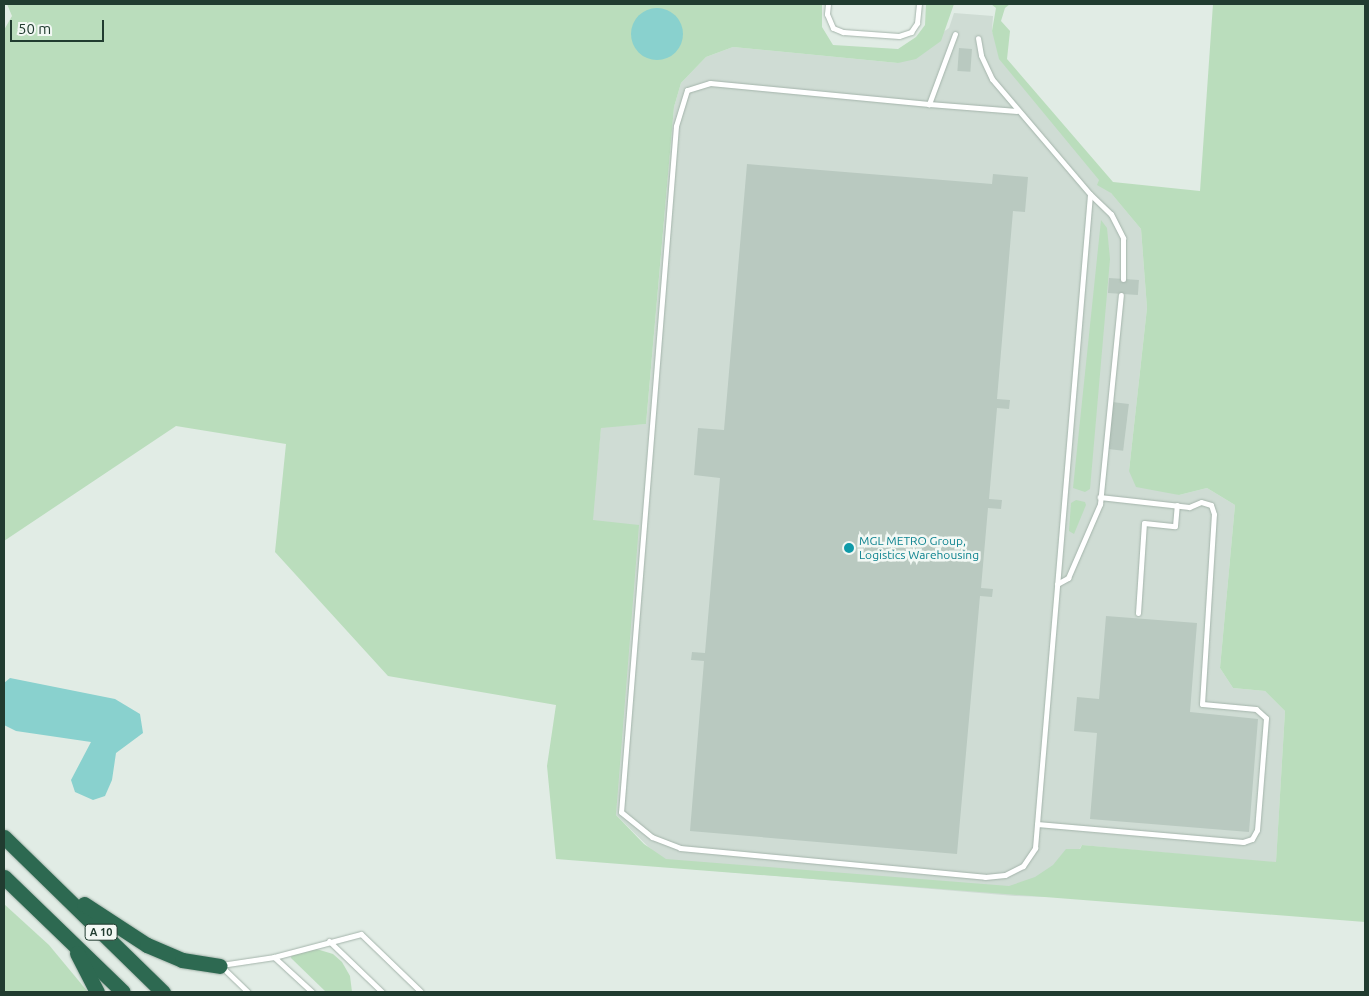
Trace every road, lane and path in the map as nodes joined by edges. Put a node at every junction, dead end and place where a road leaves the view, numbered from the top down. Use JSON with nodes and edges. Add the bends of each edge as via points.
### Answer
{"nodes":[{"id":1,"x":828,"y":4,"type":"edge"},
{"id":2,"x":919,"y":4,"type":"edge"},
{"id":3,"x":955,"y":34,"type":"dead end"},
{"id":4,"x":978,"y":38,"type":"dead end"},
{"id":5,"x":929,"y":104,"type":"junction"},
{"id":6,"x":1017,"y":111,"type":"junction"},
{"id":7,"x":1090,"y":194,"type":"junction"},
{"id":8,"x":1123,"y":279,"type":"dead end"},
{"id":9,"x":1121,"y":295,"type":"dead end"},
{"id":10,"x":1100,"y":497,"type":"junction"},
{"id":11,"x":1177,"y":505,"type":"junction"},
{"id":12,"x":1057,"y":584,"type":"junction"},
{"id":13,"x":1138,"y":613,"type":"dead end"},
{"id":14,"x":1037,"y":824,"type":"junction"},
{"id":15,"x":4,"y":837,"type":"edge"},
{"id":16,"x":38,"y":871,"type":"junction"},
{"id":17,"x":4,"y":877,"type":"edge"},
{"id":18,"x":328,"y":940,"type":"junction"},
{"id":19,"x":72,"y":943,"type":"junction"},
{"id":20,"x":274,"y":957,"type":"junction"},
{"id":21,"x":220,"y":966,"type":"junction"},
{"id":22,"x":97,"y":992,"type":"edge"},
{"id":23,"x":123,"y":992,"type":"edge"},
{"id":24,"x":163,"y":992,"type":"edge"},
{"id":25,"x":248,"y":992,"type":"edge"},
{"id":26,"x":312,"y":992,"type":"edge"},
{"id":27,"x":382,"y":992,"type":"edge"},
{"id":28,"x":421,"y":992,"type":"edge"}],
"edges":[{"from":1,"to":2,"type":"lane","via":[[827,14],[833,28],[843,32],[899,36],[911,32],[918,23]]},
{"from":3,"to":5,"type":"lane"},
{"from":4,"to":6,"type":"lane","via":[[987,70]]},
{"from":5,"to":6,"type":"lane"},
{"from":5,"to":14,"type":"lane","via":[[710,83],[687,90],[676,126],[621,812],[652,837],[680,848],[985,877],[1005,875],[1023,866],[1035,848]]},
{"from":6,"to":7,"type":"lane"},
{"from":7,"to":8,"type":"lane","via":[[1111,214],[1123,238]]},
{"from":7,"to":12,"type":"lane"},
{"from":9,"to":10,"type":"lane"},
{"from":10,"to":11,"type":"lane"},
{"from":10,"to":12,"type":"lane","via":[[1086,542],[1068,578]]},
{"from":11,"to":13,"type":"lane","via":[[1175,526],[1144,523]]},
{"from":11,"to":14,"type":"lane","via":[[1189,507],[1201,502],[1211,505],[1214,514],[1202,704],[1256,710],[1266,718],[1257,830],[1252,839],[1243,842]]},
{"from":12,"to":14,"type":"lane"},
{"from":15,"to":16,"type":"highway","number":"A 10"},
{"from":16,"to":21,"type":"highway","via":[[114,926],[147,945],[182,960]]},
{"from":16,"to":24,"type":"highway","number":"A 10"},
{"from":17,"to":19,"type":"highway","number":"A 10"},
{"from":18,"to":20,"type":"lane"},
{"from":18,"to":27,"type":"lane"},
{"from":18,"to":28,"type":"lane","via":[[361,934]]},
{"from":19,"to":22,"type":"highway"},
{"from":19,"to":23,"type":"highway","number":"A 10"},
{"from":20,"to":21,"type":"lane"},
{"from":20,"to":26,"type":"lane"},
{"from":21,"to":25,"type":"lane"}]}
